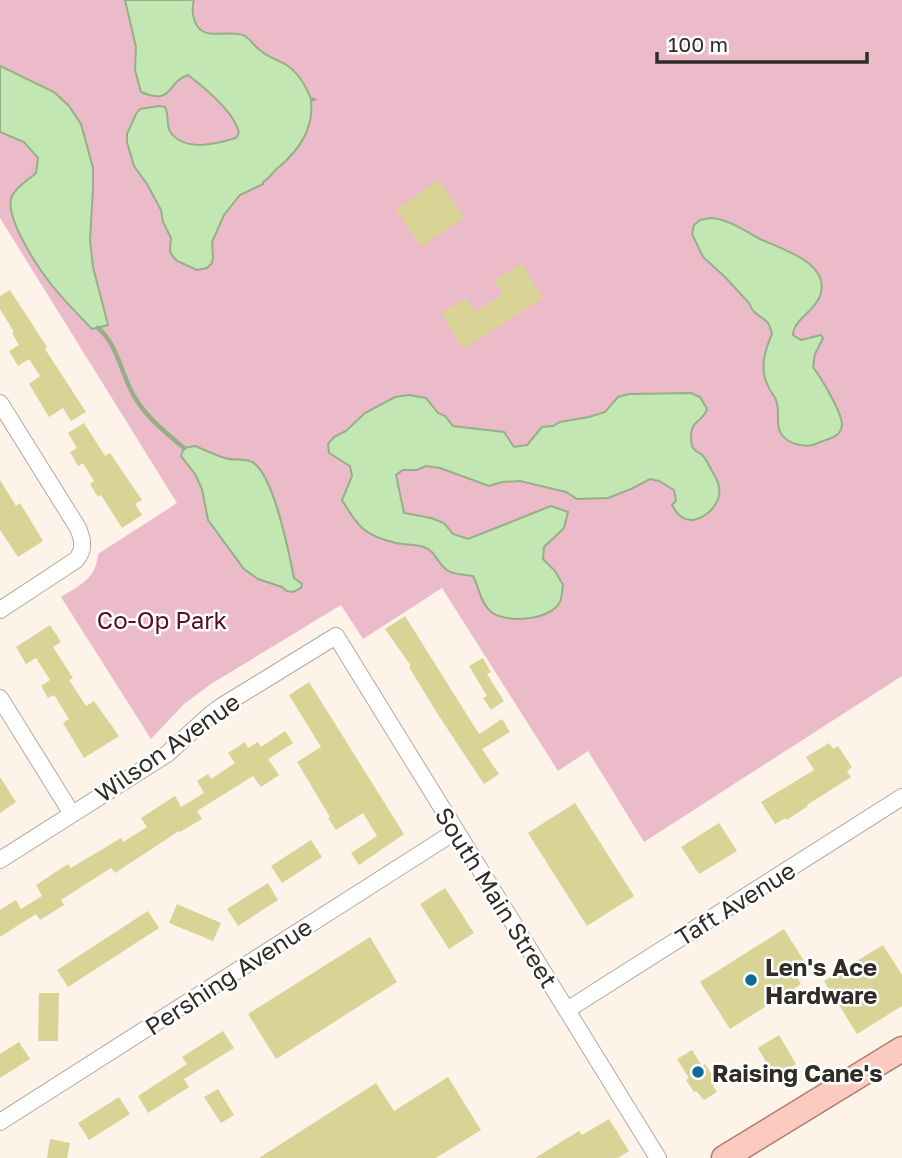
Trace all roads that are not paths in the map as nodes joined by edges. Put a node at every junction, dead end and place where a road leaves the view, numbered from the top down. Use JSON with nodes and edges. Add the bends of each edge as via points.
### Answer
{"nodes":[{"id":1,"x":0,"y":403,"type":"edge"},
{"id":2,"x":0,"y":610,"type":"edge"},
{"id":3,"x":336,"y":636,"type":"joint"},
{"id":4,"x":0,"y":698,"type":"edge"},
{"id":5,"x":902,"y":797,"type":"edge"},
{"id":6,"x":72,"y":814,"type":"junction"},
{"id":7,"x":456,"y":831,"type":"junction"},
{"id":8,"x":0,"y":860,"type":"edge"},
{"id":9,"x":567,"y":1010,"type":"junction"},
{"id":10,"x":902,"y":1049,"type":"edge"},
{"id":11,"x":0,"y":1122,"type":"edge"},
{"id":12,"x":658,"y":1158,"type":"edge"},
{"id":13,"x":724,"y":1158,"type":"edge"}],
"edges":[{"from":1,"to":2,"type":"street","via":[[83,541],[76,560]]},
{"from":3,"to":6,"type":"street","name":"Wilson Avenue","via":[[222,706],[167,754]]},
{"from":3,"to":7,"type":"street","name":"South Main Street"},
{"from":4,"to":6,"type":"street"},
{"from":5,"to":9,"type":"street","name":"Taft Avenue"},
{"from":6,"to":8,"type":"street","name":"Wilson Avenue"},
{"from":7,"to":9,"type":"street","name":"South Main Street"},
{"from":7,"to":11,"type":"street","name":"Pershing Avenue"},
{"from":9,"to":12,"type":"street","name":"South Main Street"},
{"from":10,"to":13,"type":"main road"}]}
